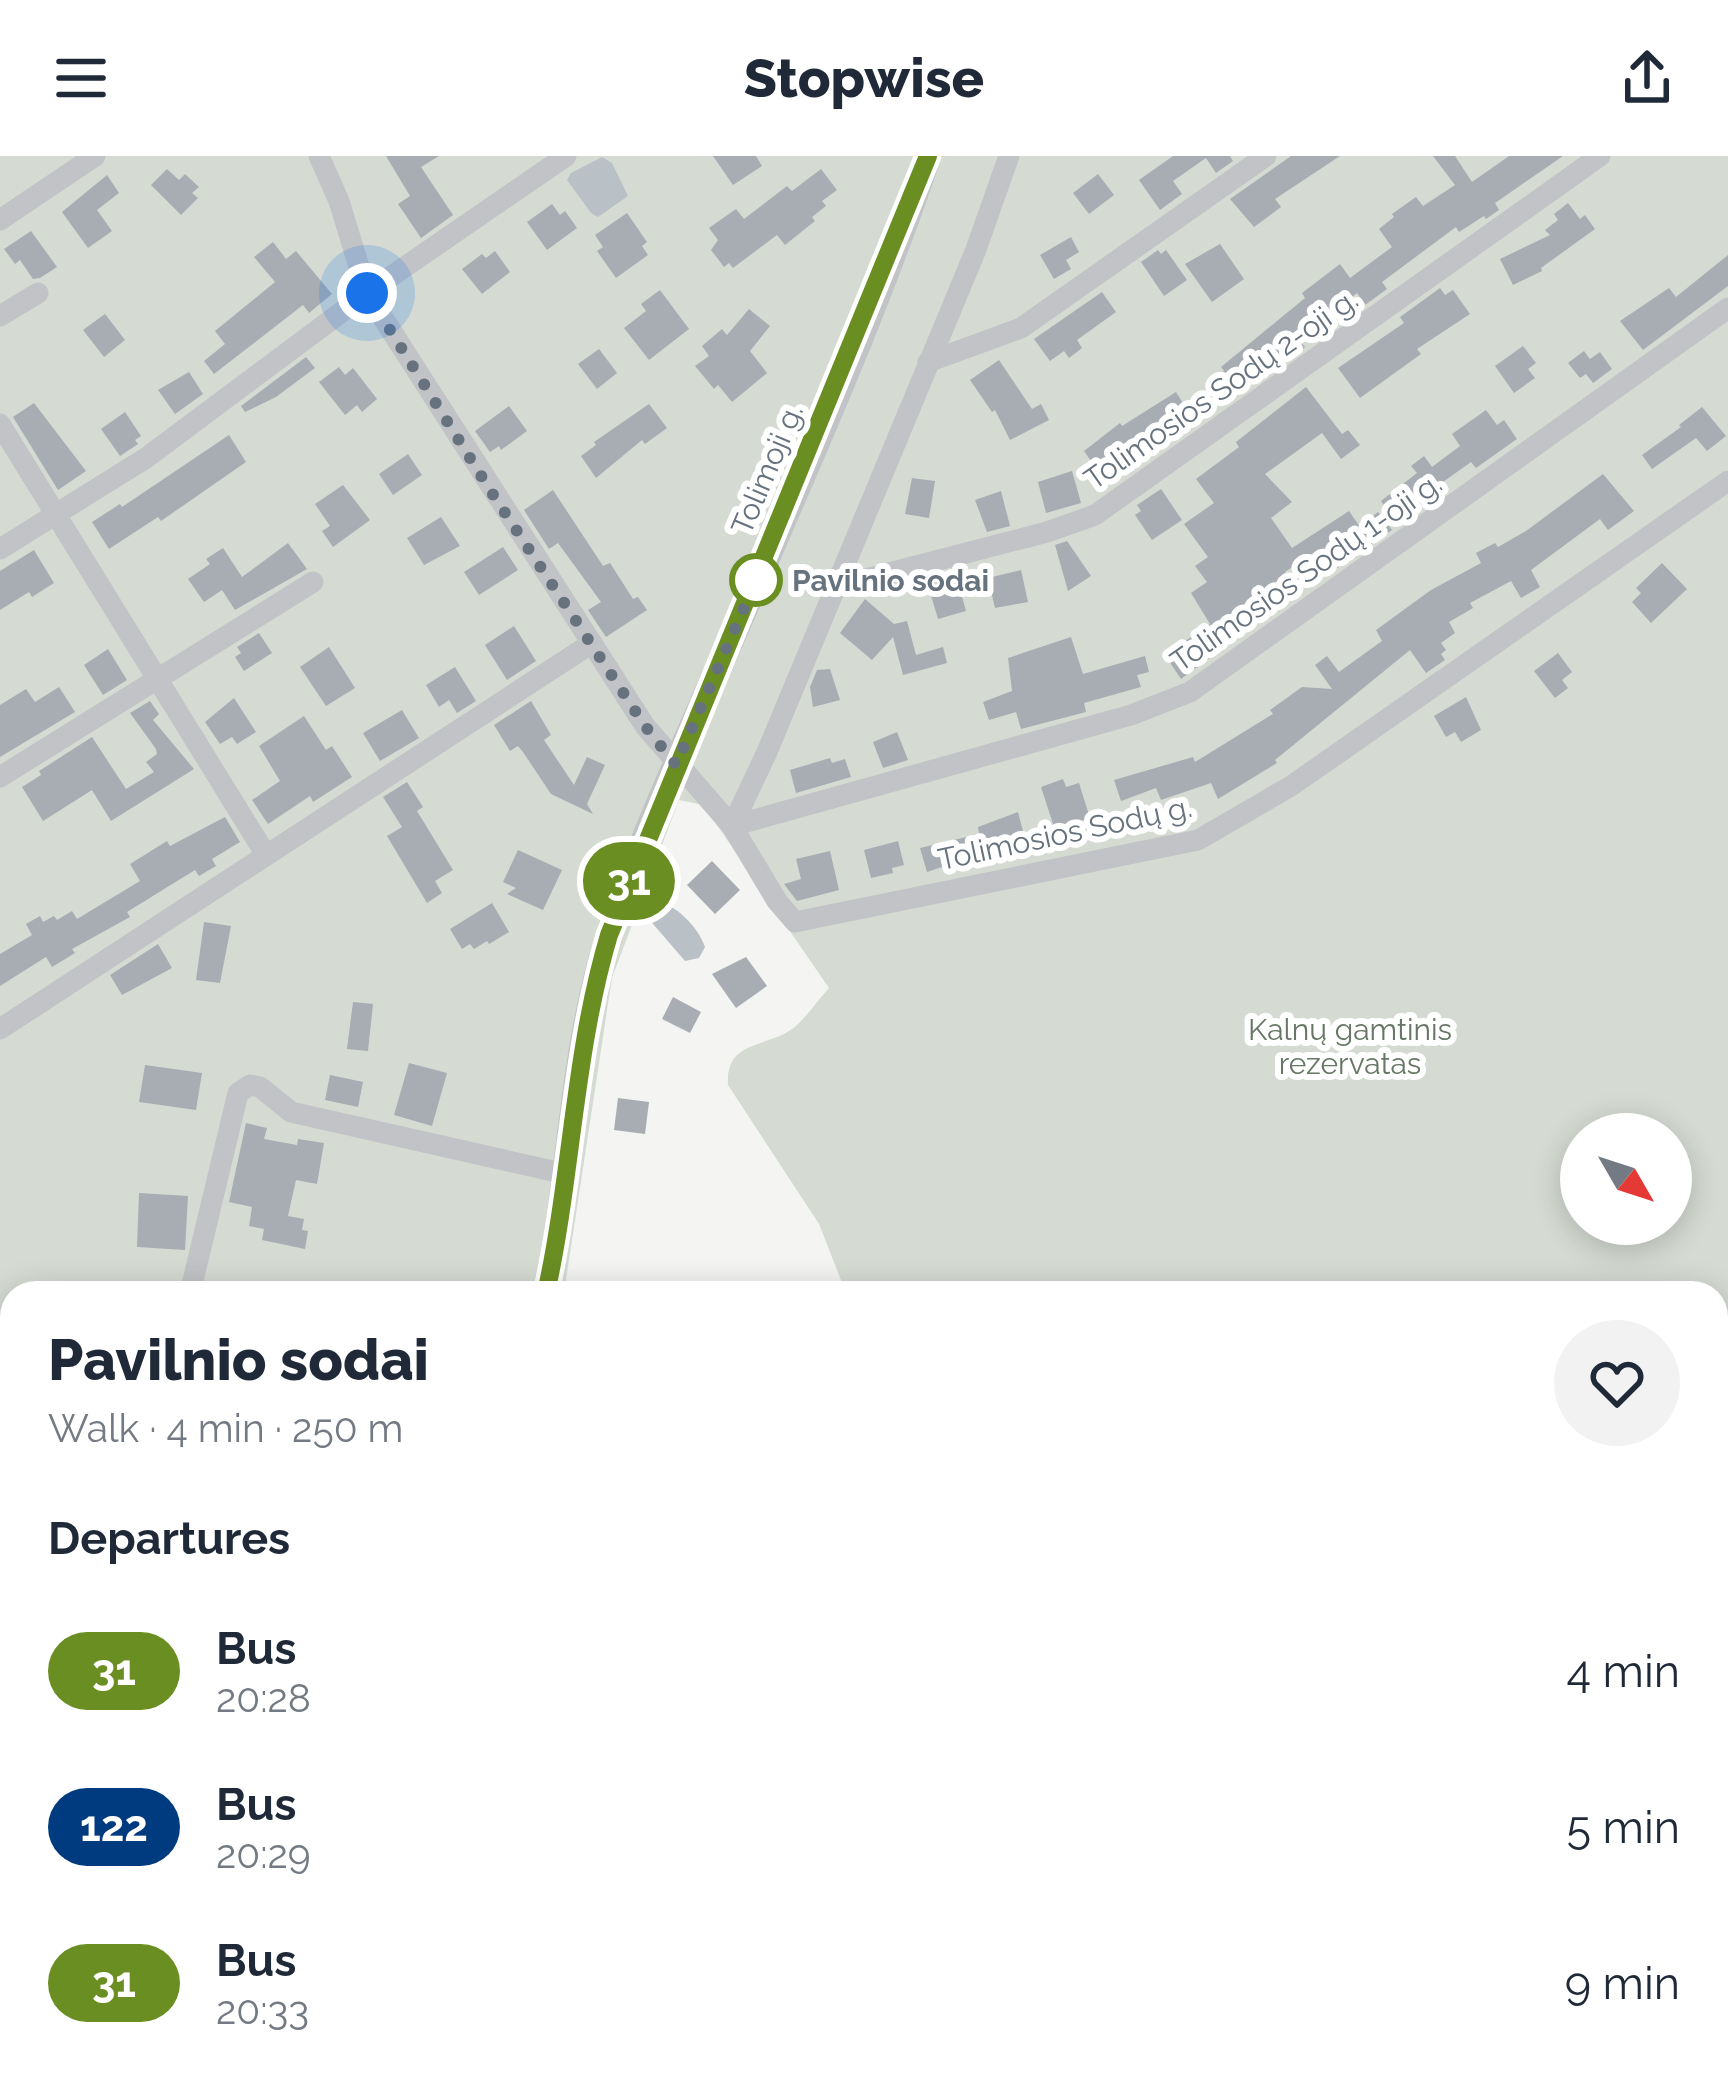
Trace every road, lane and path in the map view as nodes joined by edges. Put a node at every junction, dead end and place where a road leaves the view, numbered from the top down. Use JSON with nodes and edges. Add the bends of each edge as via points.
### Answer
{"nodes":[{"id":1,"x":95,"y":156,"type":"edge"},
{"id":2,"x":319,"y":156,"type":"edge"},
{"id":3,"x":566,"y":156,"type":"edge"},
{"id":4,"x":928,"y":156,"type":"edge"},
{"id":5,"x":1009,"y":156,"type":"edge"},
{"id":6,"x":1266,"y":156,"type":"edge"},
{"id":7,"x":1600,"y":156,"type":"edge"},
{"id":8,"x":0,"y":220,"type":"edge"},
{"id":9,"x":38,"y":293,"type":"dead end"},
{"id":10,"x":367,"y":293,"type":"junction"},
{"id":11,"x":1728,"y":308,"type":"edge"},
{"id":12,"x":0,"y":316,"type":"edge"},
{"id":13,"x":928,"y":362,"type":"junction"},
{"id":14,"x":0,"y":424,"type":"edge"},
{"id":15,"x":1728,"y":481,"type":"edge"},
{"id":16,"x":58,"y":513,"type":"junction"},
{"id":17,"x":0,"y":548,"type":"edge"},
{"id":18,"x":313,"y":582,"type":"dead end"},
{"id":19,"x":835,"y":587,"type":"junction"},
{"id":20,"x":592,"y":644,"type":"junction"},
{"id":21,"x":156,"y":679,"type":"junction"},
{"id":22,"x":676,"y":765,"type":"junction"},
{"id":23,"x":0,"y":777,"type":"edge"},
{"id":24,"x":732,"y":826,"type":"junction"},
{"id":25,"x":266,"y":855,"type":"junction"},
{"id":26,"x":0,"y":1029,"type":"edge"},
{"id":27,"x":566,"y":1174,"type":"junction"},
{"id":28,"x":193,"y":1281,"type":"edge"},
{"id":29,"x":548,"y":1281,"type":"edge"}],
"edges":[{"from":1,"to":8,"type":"street"},
{"from":2,"to":10,"type":"street","name":"Tolimosios Sodų g."},
{"from":3,"to":10,"type":"street"},
{"from":4,"to":22,"type":"street","name":"Tolimoji g."},
{"from":5,"to":13,"type":"street"},
{"from":6,"to":13,"type":"street","via":[[1021,328]]},
{"from":7,"to":19,"type":"street","name":"Tolimosios Sodų 2-oji g.","via":[[1095,515]]},
{"from":9,"to":12,"type":"street"},
{"from":10,"to":16,"type":"street","via":[[146,458]]},
{"from":10,"to":20,"type":"street","name":"Tolimosios Sodų g."},
{"from":11,"to":24,"type":"street","name":"Tolimosios Sodų 1-oji g.","via":[[1190,692]]},
{"from":13,"to":19,"type":"street"},
{"from":14,"to":16,"type":"street"},
{"from":15,"to":24,"type":"street","name":"Tolimosios Sodų g.","via":[[1291,786],[1198,840],[795,922]]},
{"from":16,"to":17,"type":"street"},
{"from":16,"to":21,"type":"street"},
{"from":18,"to":21,"type":"street"},
{"from":19,"to":24,"type":"street"},
{"from":20,"to":22,"type":"street","name":"Tolimosios Sodų g."},
{"from":20,"to":25,"type":"street"},
{"from":21,"to":23,"type":"street"},
{"from":21,"to":25,"type":"street"},
{"from":22,"to":24,"type":"street","name":"Tolimosios Sodų g."},
{"from":22,"to":27,"type":"street","name":"Tolimoji g.","via":[[596,979]]},
{"from":25,"to":26,"type":"street"},
{"from":27,"to":28,"type":"street","via":[[291,1112],[250,1085],[238,1093]]},
{"from":27,"to":29,"type":"street","name":"Tolimoji g."}]}
